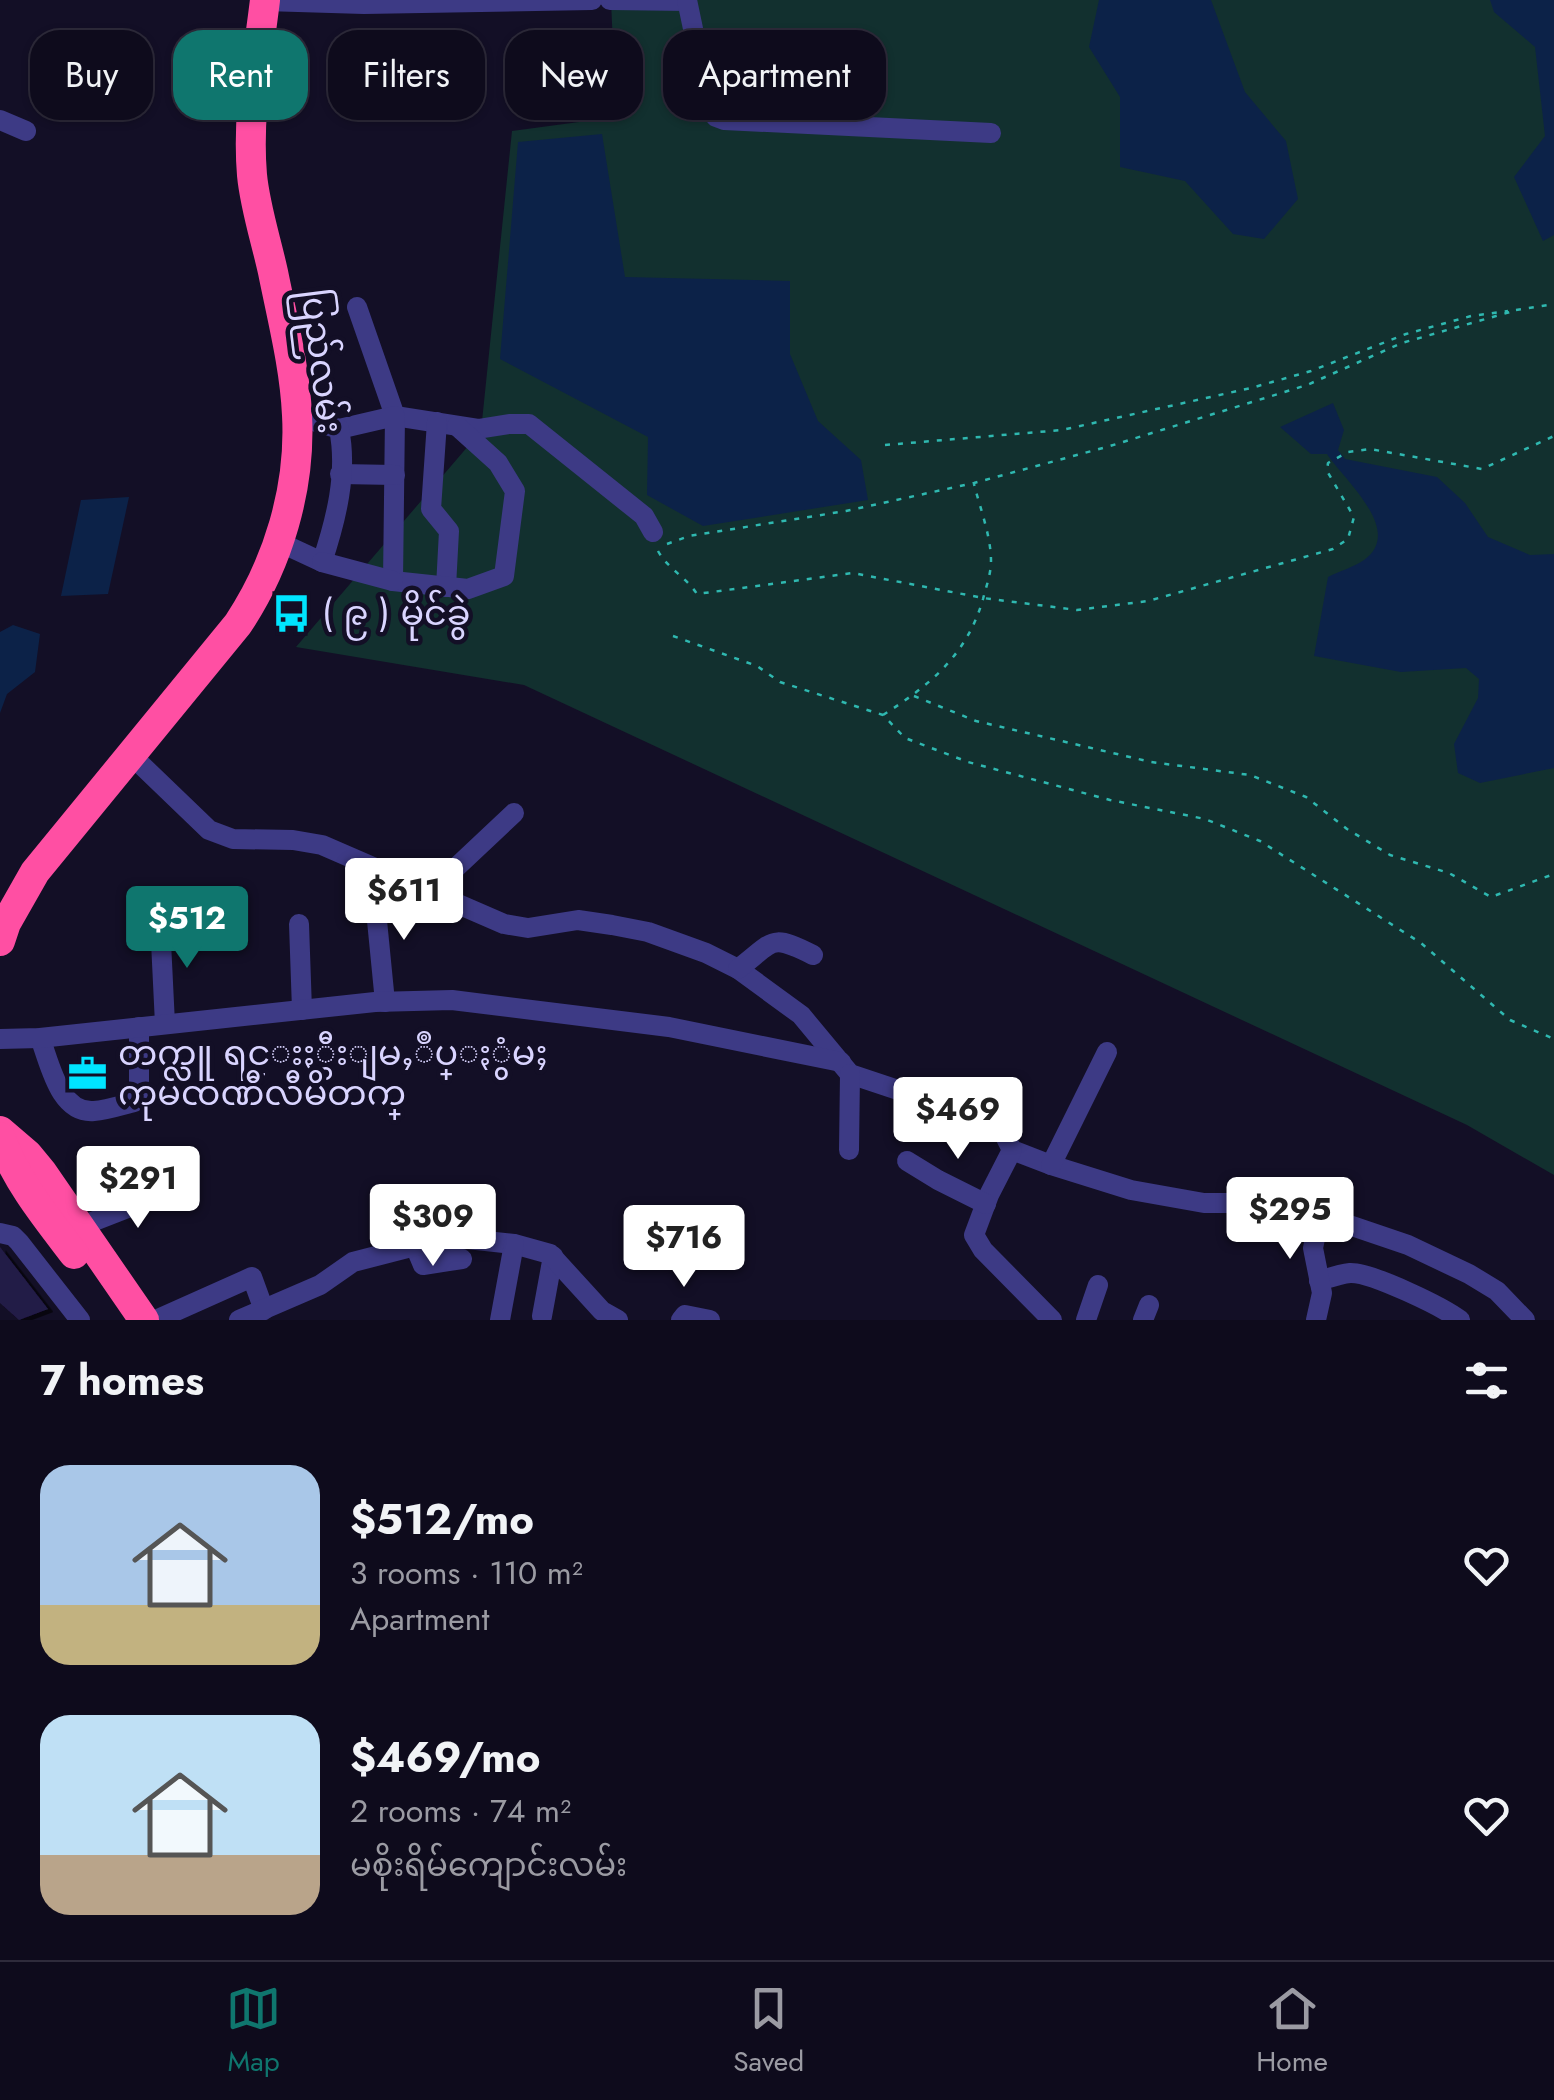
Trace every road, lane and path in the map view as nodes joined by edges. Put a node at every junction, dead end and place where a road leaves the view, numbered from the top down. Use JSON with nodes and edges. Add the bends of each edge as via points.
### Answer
{"nodes":[{"id":1,"x":265,"y":0,"type":"edge"},
{"id":2,"x":592,"y":0,"type":"edge"},
{"id":3,"x":610,"y":0,"type":"edge"},
{"id":4,"x":687,"y":0,"type":"edge"},
{"id":5,"x":0,"y":120,"type":"edge"},
{"id":6,"x":26,"y":131,"type":"dead end"},
{"id":7,"x":991,"y":133,"type":"dead end"},
{"id":8,"x":1554,"y":304,"type":"edge"},
{"id":9,"x":356,"y":308,"type":"dead end"},
{"id":10,"x":1517,"y":310,"type":"junction"},
{"id":11,"x":298,"y":416,"type":"junction"},
{"id":12,"x":395,"y":416,"type":"junction"},
{"id":13,"x":447,"y":424,"type":"junction"},
{"id":14,"x":339,"y":429,"type":"junction"},
{"id":15,"x":1554,"y":436,"type":"edge"},
{"id":16,"x":885,"y":445,"type":"dead end"},
{"id":17,"x":340,"y":474,"type":"junction"},
{"id":18,"x":395,"y":475,"type":"junction"},
{"id":19,"x":974,"y":482,"type":"junction"},
{"id":20,"x":653,"y":532,"type":"dead end"},
{"id":21,"x":279,"y":542,"type":"junction"},
{"id":22,"x":322,"y":562,"type":"junction"},
{"id":23,"x":394,"y":581,"type":"junction"},
{"id":24,"x":446,"y":587,"type":"junction"},
{"id":25,"x":983,"y":598,"type":"junction"},
{"id":26,"x":673,"y":636,"type":"dead end"},
{"id":27,"x":914,"y":696,"type":"junction"},
{"id":28,"x":883,"y":715,"type":"junction"},
{"id":29,"x":130,"y":754,"type":"junction"},
{"id":30,"x":514,"y":812,"type":"dead end"},
{"id":31,"x":1554,"y":874,"type":"edge"},
{"id":32,"x":374,"y":890,"type":"dead end"},
{"id":33,"x":430,"y":892,"type":"junction"},
{"id":34,"x":160,"y":922,"type":"dead end"},
{"id":35,"x":299,"y":924,"type":"dead end"},
{"id":36,"x":0,"y":941,"type":"edge"},
{"id":37,"x":813,"y":955,"type":"dead end"},
{"id":38,"x":738,"y":969,"type":"junction"},
{"id":39,"x":385,"y":1002,"type":"junction"},
{"id":40,"x":302,"y":1010,"type":"junction"},
{"id":41,"x":166,"y":1024,"type":"junction"},
{"id":42,"x":139,"y":1027,"type":"junction"},
{"id":43,"x":40,"y":1038,"type":"junction"},
{"id":44,"x":0,"y":1039,"type":"edge"},
{"id":45,"x":1554,"y":1039,"type":"edge"},
{"id":46,"x":1107,"y":1052,"type":"dead end"},
{"id":47,"x":846,"y":1068,"type":"junction"},
{"id":48,"x":0,"y":1134,"type":"edge"},
{"id":49,"x":849,"y":1150,"type":"dead end"},
{"id":50,"x":1012,"y":1150,"type":"junction"},
{"id":51,"x":908,"y":1160,"type":"dead end"},
{"id":52,"x":1050,"y":1165,"type":"junction"},
{"id":53,"x":179,"y":1188,"type":"dead end"},
{"id":54,"x":986,"y":1204,"type":"junction"},
{"id":55,"x":1320,"y":1215,"type":"junction"},
{"id":56,"x":80,"y":1228,"type":"junction"},
{"id":57,"x":0,"y":1233,"type":"edge"},
{"id":58,"x":514,"y":1244,"type":"junction"},
{"id":59,"x":415,"y":1246,"type":"junction"},
{"id":60,"x":553,"y":1256,"type":"junction"},
{"id":61,"x":462,"y":1259,"type":"dead end"},
{"id":62,"x":1319,"y":1281,"type":"junction"},
{"id":63,"x":1098,"y":1285,"type":"dead end"},
{"id":64,"x":264,"y":1310,"type":"junction"},
{"id":65,"x":542,"y":1316,"type":"dead end"},
{"id":66,"x":80,"y":1320,"type":"edge"},
{"id":67,"x":124,"y":1320,"type":"edge"},
{"id":68,"x":144,"y":1320,"type":"edge"},
{"id":69,"x":156,"y":1320,"type":"edge"},
{"id":70,"x":239,"y":1320,"type":"edge"},
{"id":71,"x":500,"y":1320,"type":"edge"},
{"id":72,"x":618,"y":1320,"type":"edge"},
{"id":73,"x":681,"y":1320,"type":"edge"},
{"id":74,"x":710,"y":1320,"type":"edge"},
{"id":75,"x":1052,"y":1320,"type":"edge"},
{"id":76,"x":1086,"y":1320,"type":"edge"},
{"id":77,"x":1316,"y":1320,"type":"edge"},
{"id":78,"x":1460,"y":1320,"type":"edge"},
{"id":79,"x":1525,"y":1320,"type":"edge"}],
"edges":[{"from":1,"to":2,"type":"street"},
{"from":1,"to":11,"type":"highway","name":"ပြည်လမ်း","via":[[251,112],[252,177]]},
{"from":3,"to":4,"type":"street"},
{"from":4,"to":7,"type":"street","via":[[716,118]]},
{"from":5,"to":6,"type":"street"},
{"from":8,"to":10,"type":"path"},
{"from":9,"to":12,"type":"street"},
{"from":10,"to":16,"type":"path","via":[[1406,334],[1251,388],[1062,430]]},
{"from":10,"to":19,"type":"path","via":[[1402,343],[1307,385]]},
{"from":11,"to":14,"type":"street"},
{"from":11,"to":21,"type":"highway","name":"ပြည်လမ်း"},
{"from":12,"to":13,"type":"street"},
{"from":12,"to":14,"type":"street"},
{"from":12,"to":18,"type":"street"},
{"from":13,"to":20,"type":"street","via":[[528,424],[644,516]]},
{"from":13,"to":24,"type":"street","via":[[430,509],[450,531]]},
{"from":13,"to":24,"type":"street","via":[[498,464],[515,491],[504,576],[468,589]]},
{"from":14,"to":17,"type":"street"},
{"from":15,"to":25,"type":"path","via":[[1482,469],[1370,448],[1348,452],[1328,463],[1354,517],[1348,539],[1333,549],[1148,600],[1077,610]]},
{"from":17,"to":18,"type":"street"},
{"from":17,"to":22,"type":"street","via":[[336,522]]},
{"from":18,"to":23,"type":"street"},
{"from":19,"to":25,"type":"path","via":[[992,558]]},
{"from":19,"to":25,"type":"path","via":[[688,536],[657,548],[665,565],[697,594],[853,573]]},
{"from":21,"to":22,"type":"street"},
{"from":21,"to":29,"type":"highway","name":"ပြည်လမ်း","via":[[238,624]]},
{"from":22,"to":23,"type":"street"},
{"from":23,"to":24,"type":"street"},
{"from":25,"to":27,"type":"path","via":[[962,648]]},
{"from":26,"to":28,"type":"path","via":[[757,666],[780,682]]},
{"from":27,"to":28,"type":"path"},
{"from":27,"to":31,"type":"path","via":[[976,721],[1151,762],[1250,775],[1306,797],[1390,854],[1449,873],[1492,897]]},
{"from":28,"to":45,"type":"path","via":[[904,738],[968,762],[1205,818],[1260,841],[1422,943],[1510,1020]]},
{"from":29,"to":33,"type":"street","via":[[210,830],[322,845]]},
{"from":29,"to":36,"type":"highway","name":"ပြည်လမ်း","via":[[34,872]]},
{"from":30,"to":33,"type":"street"},
{"from":32,"to":39,"type":"street"},
{"from":33,"to":38,"type":"street","via":[[504,924],[528,928],[578,920],[648,932]]},
{"from":34,"to":41,"type":"street"},
{"from":35,"to":40,"type":"street"},
{"from":37,"to":38,"type":"street","via":[[775,941]]},
{"from":38,"to":47,"type":"street","via":[[801,1015]]},
{"from":39,"to":40,"type":"street"},
{"from":39,"to":47,"type":"street","via":[[452,1000],[668,1027]]},
{"from":40,"to":41,"type":"street"},
{"from":41,"to":42,"type":"street"},
{"from":42,"to":43,"type":"street"},
{"from":42,"to":43,"type":"street","via":[[134,1102],[91,1112],[73,1107],[62,1094]]},
{"from":43,"to":44,"type":"street"},
{"from":46,"to":52,"type":"street"},
{"from":47,"to":49,"type":"street"},
{"from":47,"to":50,"type":"street","via":[[901,1092],[976,1105],[1000,1126]]},
{"from":48,"to":56,"type":"highway","via":[[35,1164]]},
{"from":48,"to":67,"type":"highway","via":[[20,1181]]},
{"from":50,"to":52,"type":"street"},
{"from":50,"to":54,"type":"street"},
{"from":51,"to":54,"type":"street"},
{"from":52,"to":55,"type":"street","via":[[1131,1190],[1204,1203],[1271,1203]]},
{"from":53,"to":56,"type":"street"},
{"from":54,"to":75,"type":"street","via":[[974,1235]]},
{"from":55,"to":62,"type":"street","via":[[1314,1248]]},
{"from":55,"to":79,"type":"street","via":[[1468,1274]]},
{"from":56,"to":68,"type":"highway"},
{"from":57,"to":66,"type":"street","via":[[19,1242]]},
{"from":58,"to":59,"type":"street","via":[[467,1239]]},
{"from":58,"to":60,"type":"street"},
{"from":58,"to":71,"type":"street"},
{"from":59,"to":61,"type":"street","via":[[423,1264]]},
{"from":59,"to":64,"type":"street","via":[[354,1262],[320,1286]]},
{"from":60,"to":65,"type":"street"},
{"from":60,"to":72,"type":"street"},
{"from":62,"to":77,"type":"street"},
{"from":62,"to":78,"type":"street","via":[[1367,1276]]},
{"from":63,"to":76,"type":"street"},
{"from":64,"to":69,"type":"street","via":[[252,1277]]},
{"from":64,"to":70,"type":"street"},
{"from":73,"to":74,"type":"street"}]}
